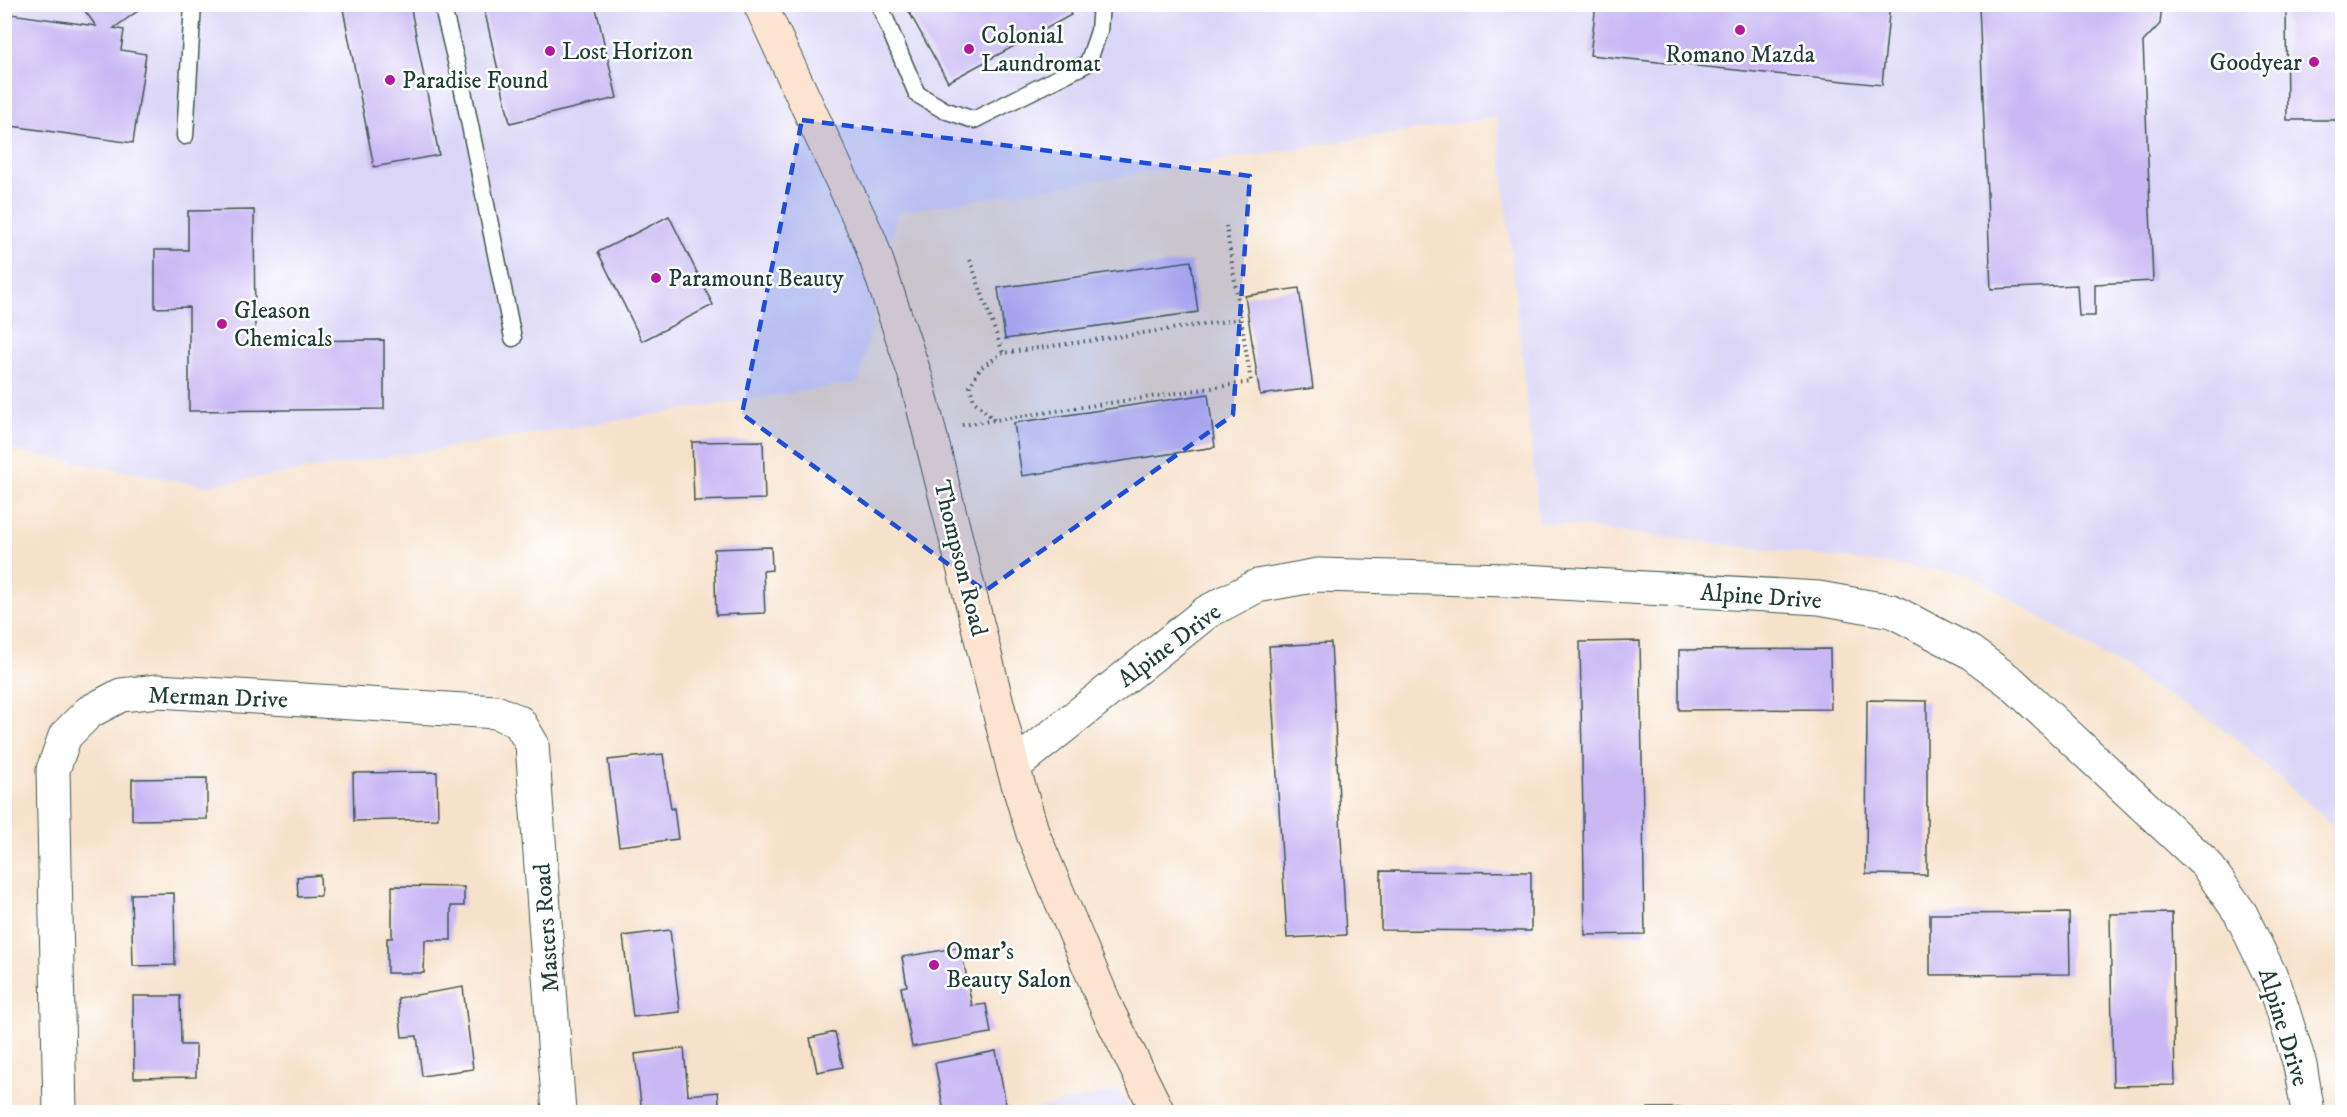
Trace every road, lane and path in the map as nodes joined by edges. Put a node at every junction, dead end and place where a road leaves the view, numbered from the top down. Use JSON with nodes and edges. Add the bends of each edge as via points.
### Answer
{"nodes":[{"id":1,"x":193,"y":4,"type":"edge"},
{"id":2,"x":442,"y":4,"type":"edge"},
{"id":3,"x":879,"y":4,"type":"edge"},
{"id":4,"x":1101,"y":4,"type":"edge"},
{"id":5,"x":763,"y":5,"type":"edge"},
{"id":6,"x":185,"y":136,"type":"dead end"},
{"id":7,"x":1226,"y":226,"type":"dead end"},
{"id":8,"x":970,"y":260,"type":"dead end"},
{"id":9,"x":1242,"y":319,"type":"junction"},
{"id":10,"x":513,"y":338,"type":"dead end"},
{"id":11,"x":1003,"y":353,"type":"junction"},
{"id":12,"x":994,"y":420,"type":"junction"},
{"id":13,"x":929,"y":430,"type":"junction"},
{"id":14,"x":532,"y":744,"type":"joint"},
{"id":15,"x":1013,"y":767,"type":"junction"},
{"id":16,"x":60,"y":1113,"type":"edge"},
{"id":17,"x":559,"y":1113,"type":"edge"},
{"id":18,"x":1158,"y":1113,"type":"edge"},
{"id":19,"x":2308,"y":1113,"type":"edge"}],
"edges":[{"from":1,"to":6,"type":"lane"},
{"from":2,"to":10,"type":"lane"},
{"from":3,"to":4,"type":"lane","via":[[918,94],[944,110],[974,120],[1088,63],[1099,31]]},
{"from":5,"to":13,"type":"street","name":"Thompson Road","via":[[870,241],[916,378]]},
{"from":7,"to":9,"type":"path"},
{"from":8,"to":11,"type":"path"},
{"from":9,"to":11,"type":"path"},
{"from":9,"to":12,"type":"path","via":[[1251,382]]},
{"from":11,"to":12,"type":"path","via":[[980,368],[970,386],[974,401]]},
{"from":12,"to":13,"type":"path"},
{"from":13,"to":15,"type":"street","name":"Thompson Road"},
{"from":14,"to":16,"type":"street","name":"Merman Drive","via":[[519,722],[496,712],[158,691],[121,695],[89,712],[65,736],[53,770]]},
{"from":14,"to":17,"type":"street","name":"Masters Road"},
{"from":15,"to":18,"type":"street","name":"Thompson Road","via":[[1033,834],[1108,1011]]},
{"from":15,"to":19,"type":"street","name":"Alpine Drive","via":[[1207,612],[1257,586],[1308,577],[1507,580],[1808,597],[1892,611],[1970,652],[2012,683],[2206,864],[2241,914],[2276,985],[2300,1065]]}]}
